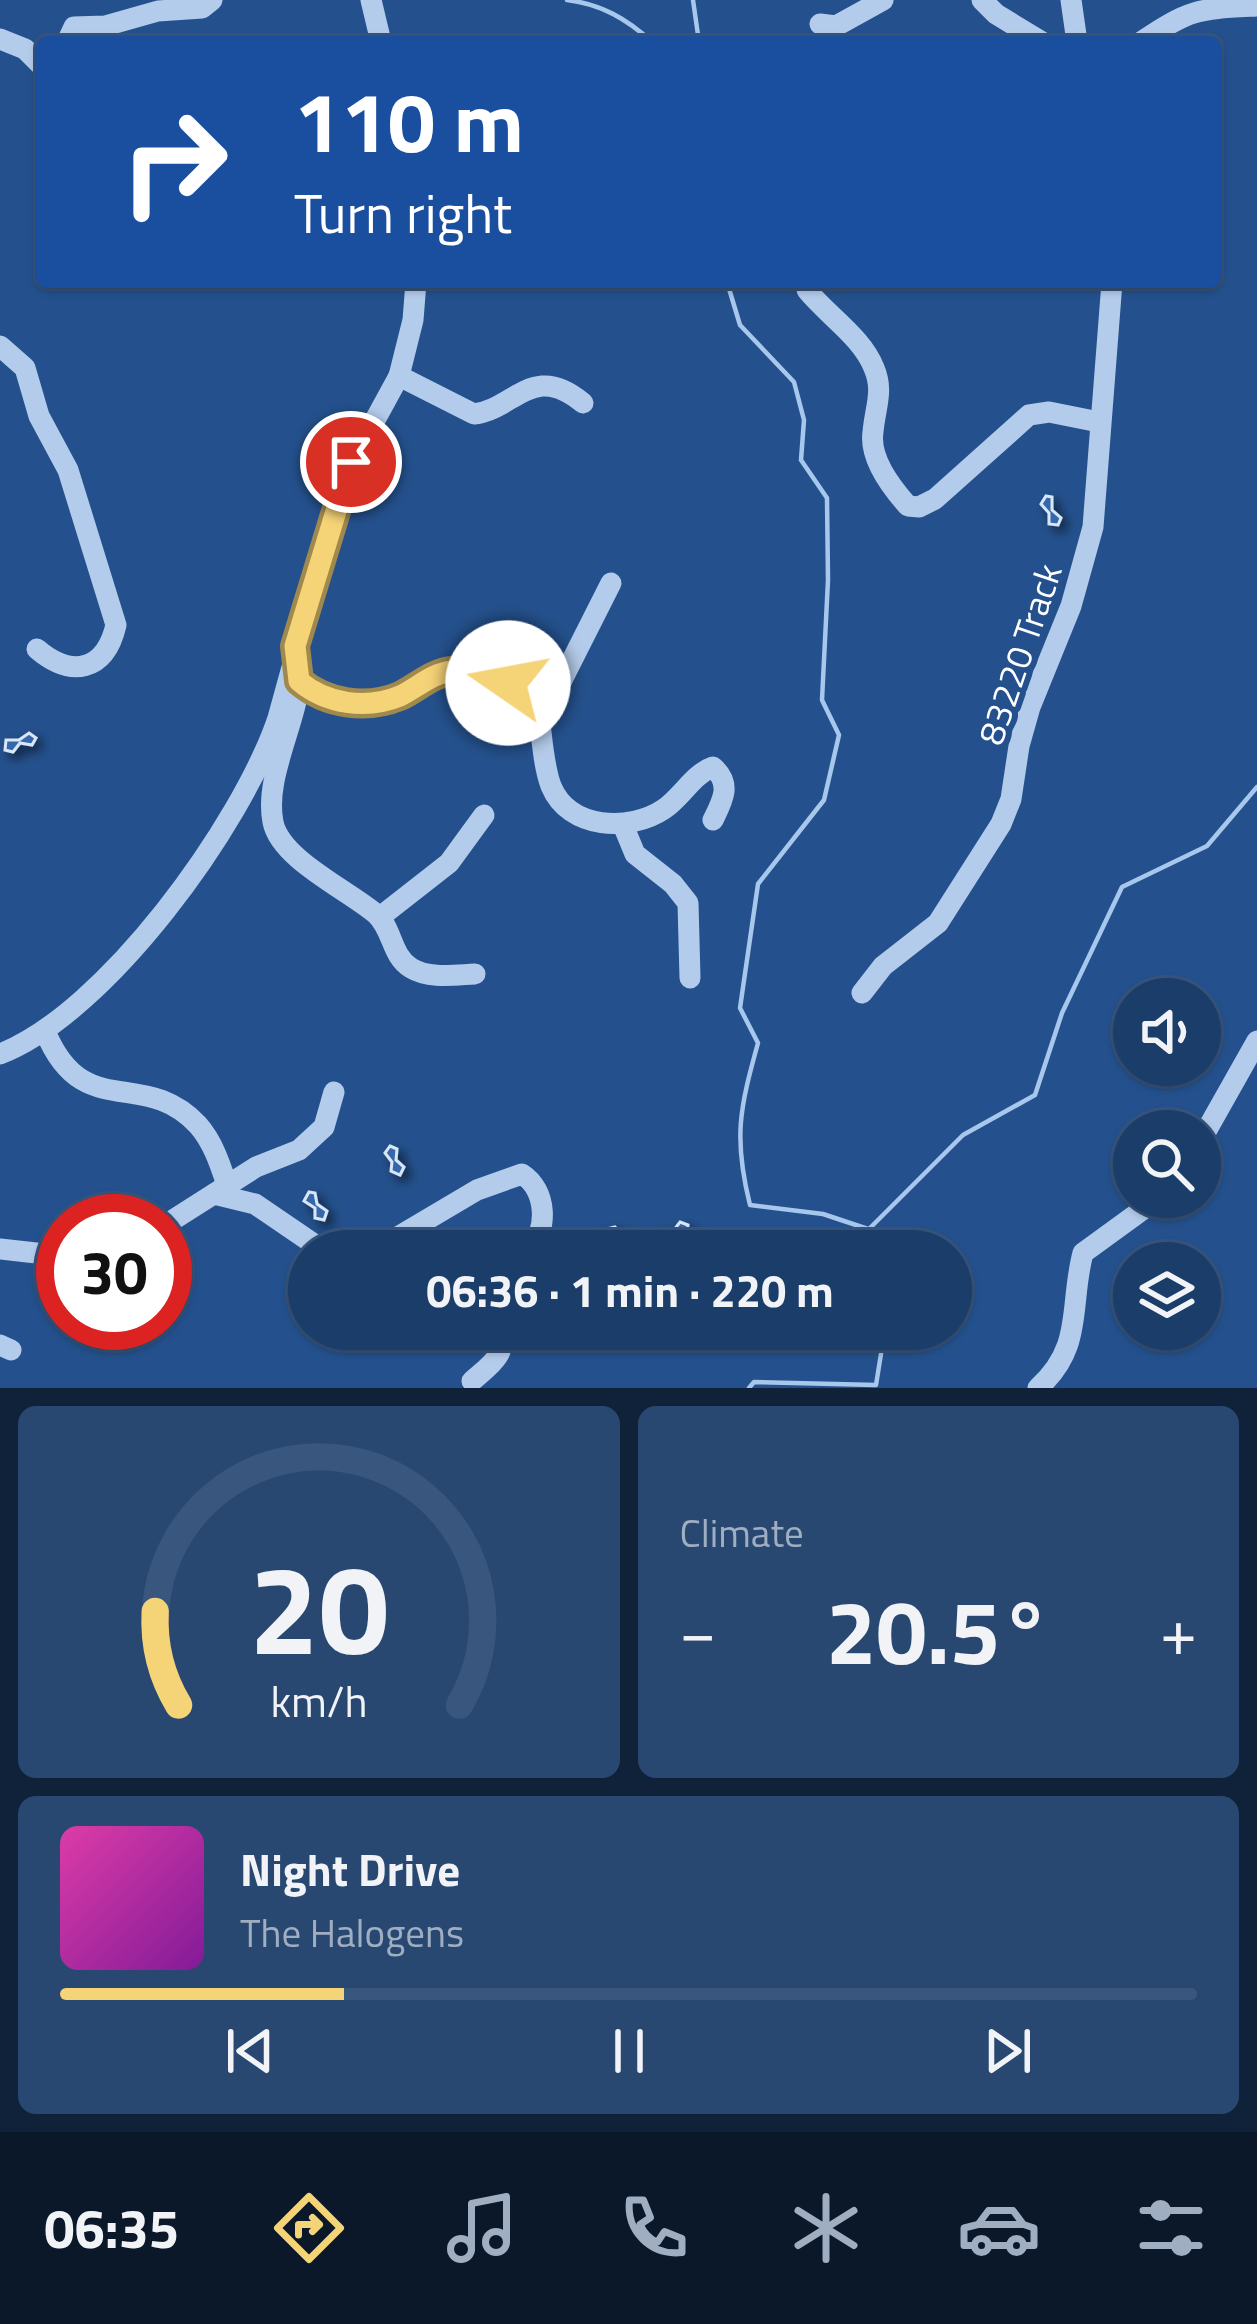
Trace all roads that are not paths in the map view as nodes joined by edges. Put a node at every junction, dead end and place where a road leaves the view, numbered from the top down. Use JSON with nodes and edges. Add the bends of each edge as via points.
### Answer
{"nodes":[{"id":1,"x":212,"y":0,"type":"edge"},
{"id":2,"x":371,"y":0,"type":"edge"},
{"id":3,"x":884,"y":0,"type":"edge"},
{"id":4,"x":982,"y":0,"type":"edge"},
{"id":5,"x":1071,"y":0,"type":"edge"},
{"id":6,"x":1257,"y":6,"type":"edge"},
{"id":7,"x":820,"y":24,"type":"dead end"},
{"id":8,"x":1076,"y":34,"type":"edge"},
{"id":9,"x":70,"y":36,"type":"edge"},
{"id":10,"x":380,"y":36,"type":"edge"},
{"id":11,"x":1036,"y":36,"type":"edge"},
{"id":12,"x":1150,"y":36,"type":"edge"},
{"id":13,"x":0,"y":39,"type":"edge"},
{"id":14,"x":36,"y":60,"type":"edge"},
{"id":15,"x":416,"y":288,"type":"edge"},
{"id":16,"x":1111,"y":288,"type":"edge"},
{"id":17,"x":807,"y":290,"type":"dead end"},
{"id":18,"x":0,"y":346,"type":"edge"},
{"id":19,"x":399,"y":376,"type":"junction"},
{"id":20,"x":584,"y":403,"type":"dead end"},
{"id":21,"x":1100,"y":422,"type":"junction"},
{"id":22,"x":611,"y":583,"type":"dead end"},
{"id":23,"x":295,"y":646,"type":"junction"},
{"id":24,"x":37,"y":649,"type":"dead end"},
{"id":25,"x":299,"y":681,"type":"junction"},
{"id":26,"x":537,"y":703,"type":"junction"},
{"id":27,"x":484,"y":814,"type":"dead end"},
{"id":28,"x":713,"y":820,"type":"dead end"},
{"id":29,"x":623,"y":825,"type":"junction"},
{"id":30,"x":380,"y":917,"type":"junction"},
{"id":31,"x":475,"y":974,"type":"dead end"},
{"id":32,"x":690,"y":978,"type":"dead end"},
{"id":33,"x":862,"y":993,"type":"dead end"},
{"id":34,"x":45,"y":1031,"type":"junction"},
{"id":35,"x":1257,"y":1041,"type":"edge"},
{"id":36,"x":0,"y":1054,"type":"edge"},
{"id":37,"x":334,"y":1092,"type":"dead end"},
{"id":38,"x":1218,"y":1110,"type":"edge"},
{"id":39,"x":220,"y":1189,"type":"junction"},
{"id":40,"x":192,"y":1207,"type":"edge"},
{"id":41,"x":1131,"y":1218,"type":"edge"},
{"id":42,"x":293,"y":1230,"type":"edge"},
{"id":43,"x":409,"y":1230,"type":"edge"},
{"id":44,"x":542,"y":1230,"type":"edge"},
{"id":45,"x":0,"y":1250,"type":"edge"},
{"id":46,"x":36,"y":1253,"type":"edge"},
{"id":47,"x":502,"y":1350,"type":"edge"},
{"id":48,"x":472,"y":1381,"type":"dead end"},
{"id":49,"x":1038,"y":1388,"type":"edge"}],
"edges":[{"from":1,"to":9,"type":"street","via":[[74,27]]},
{"from":2,"to":10,"type":"street"},
{"from":3,"to":7,"type":"street","via":[[836,26]]},
{"from":4,"to":11,"type":"street"},
{"from":5,"to":8,"type":"street"},
{"from":6,"to":12,"type":"street","via":[[1190,11]]},
{"from":13,"to":14,"type":"street"},
{"from":15,"to":19,"type":"street"},
{"from":16,"to":21,"type":"street","name":"83220 Track"},
{"from":17,"to":21,"type":"street","via":[[872,363],[880,394],[875,457],[908,506],[934,500],[1029,415]]},
{"from":18,"to":24,"type":"street","via":[[25,368],[68,470],[116,625],[100,656],[80,668],[55,664]]},
{"from":19,"to":20,"type":"street","via":[[474,414],[546,387]]},
{"from":19,"to":23,"type":"street","via":[[345,475]]},
{"from":21,"to":33,"type":"street","name":"83220 Track","via":[[1090,544],[1030,707],[1006,812],[938,922]]},
{"from":22,"to":26,"type":"street","via":[[560,684]]},
{"from":23,"to":25,"type":"street"},
{"from":23,"to":34,"type":"street","via":[[272,737],[202,864],[167,911]]},
{"from":25,"to":26,"type":"street","via":[[327,699],[374,701],[458,671],[508,683]]},
{"from":25,"to":30,"type":"street","via":[[274,788],[275,830],[304,863]]},
{"from":26,"to":29,"type":"street","via":[[552,787],[579,814]]},
{"from":27,"to":30,"type":"street","via":[[449,863]]},
{"from":28,"to":29,"type":"street","via":[[726,790],[713,767],[660,812]]},
{"from":29,"to":32,"type":"street","via":[[635,854],[688,903]]},
{"from":30,"to":31,"type":"street","via":[[407,966]]},
{"from":34,"to":36,"type":"street"},
{"from":34,"to":39,"type":"street","via":[[61,1065],[80,1081],[155,1098],[187,1116],[209,1140]]},
{"from":35,"to":38,"type":"street"},
{"from":37,"to":39,"type":"street","via":[[314,1139]]},
{"from":39,"to":40,"type":"street"},
{"from":39,"to":42,"type":"street"},
{"from":41,"to":49,"type":"street","via":[[1083,1253],[1069,1344]]},
{"from":43,"to":44,"type":"street","via":[[522,1174],[535,1187]]},
{"from":45,"to":46,"type":"street"},
{"from":47,"to":48,"type":"street"}]}
